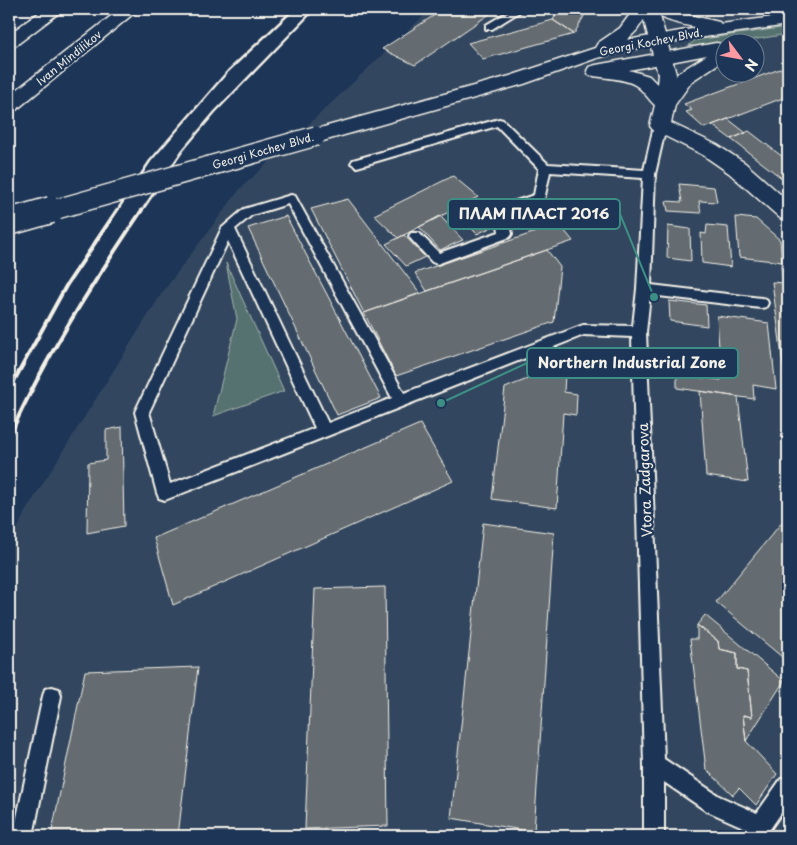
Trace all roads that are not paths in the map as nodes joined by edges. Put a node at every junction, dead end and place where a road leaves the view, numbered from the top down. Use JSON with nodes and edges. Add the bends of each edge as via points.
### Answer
{"nodes":[{"id":1,"x":55,"y":9,"type":"edge"},
{"id":2,"x":130,"y":9,"type":"edge"},
{"id":3,"x":519,"y":9,"type":"edge"},
{"id":4,"x":642,"y":9,"type":"edge"},
{"id":5,"x":648,"y":9,"type":"edge"},
{"id":6,"x":661,"y":9,"type":"edge"},
{"id":7,"x":9,"y":19,"type":"edge"},
{"id":8,"x":33,"y":25,"type":"junction"},
{"id":9,"x":489,"y":27,"type":"dead end"},
{"id":10,"x":734,"y":32,"type":"edge"},
{"id":11,"x":788,"y":33,"type":"edge"},
{"id":12,"x":764,"y":34,"type":"edge"},
{"id":13,"x":714,"y":36,"type":"edge"},
{"id":14,"x":656,"y":39,"type":"junction"},
{"id":15,"x":9,"y":42,"type":"edge"},
{"id":16,"x":714,"y":49,"type":"edge"},
{"id":17,"x":591,"y":54,"type":"junction"},
{"id":18,"x":664,"y":58,"type":"junction"},
{"id":19,"x":714,"y":59,"type":"edge"},
{"id":20,"x":587,"y":73,"type":"junction"},
{"id":21,"x":517,"y":80,"type":"junction"},
{"id":22,"x":665,"y":105,"type":"junction"},
{"id":23,"x":9,"y":106,"type":"edge"},
{"id":24,"x":660,"y":126,"type":"junction"},
{"id":25,"x":357,"y":163,"type":"dead end"},
{"id":26,"x":545,"y":168,"type":"junction"},
{"id":27,"x":649,"y":174,"type":"junction"},
{"id":28,"x":788,"y":213,"type":"edge"},
{"id":29,"x":9,"y":222,"type":"edge"},
{"id":30,"x":228,"y":228,"type":"junction"},
{"id":31,"x":415,"y":236,"type":"dead end"},
{"id":32,"x":644,"y":289,"type":"junction"},
{"id":33,"x":761,"y":303,"type":"dead end"},
{"id":34,"x":640,"y":332,"type":"junction"},
{"id":35,"x":401,"y":401,"type":"junction"},
{"id":36,"x":324,"y":431,"type":"junction"},
{"id":37,"x":52,"y":696,"type":"dead end"},
{"id":38,"x":654,"y":764,"type":"junction"},
{"id":39,"x":788,"y":786,"type":"edge"},
{"id":40,"x":23,"y":836,"type":"edge"},
{"id":41,"x":654,"y":836,"type":"edge"}],
"edges":[{"from":1,"to":8,"type":"main road"},
{"from":2,"to":23,"type":"main road","name":"Ivan Mindilikov"},
{"from":3,"to":9,"type":"lane"},
{"from":4,"to":17,"type":"main road","via":[[624,35]]},
{"from":5,"to":14,"type":"main road"},
{"from":6,"to":10,"type":"main road","via":[[679,18]]},
{"from":7,"to":8,"type":"main road"},
{"from":8,"to":15,"type":"main road"},
{"from":11,"to":12,"type":"main road","name":"Georgi Kochev Blvd."},
{"from":13,"to":14,"type":"main road","name":"Georgi Kochev Blvd."},
{"from":14,"to":17,"type":"main road","name":"Georgi Kochev Blvd."},
{"from":14,"to":18,"type":"main road"},
{"from":16,"to":18,"type":"main road","name":"Georgi Kochev Blvd."},
{"from":17,"to":21,"type":"main road","name":"Georgi Kochev Blvd."},
{"from":18,"to":20,"type":"main road","name":"Georgi Kochev Blvd."},
{"from":18,"to":22,"type":"main road","via":[[667,74]]},
{"from":19,"to":22,"type":"main road","via":[[685,77]]},
{"from":20,"to":21,"type":"main road","name":"Georgi Kochev Blvd."},
{"from":20,"to":22,"type":"main road","via":[[637,77],[648,84]]},
{"from":21,"to":29,"type":"main road","name":"Georgi Kochev Blvd.","bridge":true},
{"from":22,"to":24,"type":"main road"},
{"from":24,"to":27,"type":"lane","name":"Vtora Zadgarova"},
{"from":24,"to":28,"type":"main road","via":[[710,150],[737,168]]},
{"from":25,"to":26,"type":"lane","via":[[499,122]]},
{"from":26,"to":27,"type":"lane"},
{"from":26,"to":31,"type":"lane","via":[[540,197],[502,210],[506,234],[437,259]]},
{"from":27,"to":32,"type":"lane","name":"Vtora Zadgarova"},
{"from":30,"to":35,"type":"lane","via":[[248,212],[291,199]]},
{"from":30,"to":36,"type":"lane"},
{"from":30,"to":36,"type":"lane","via":[[142,412],[166,493]]},
{"from":32,"to":33,"type":"lane"},
{"from":32,"to":34,"type":"lane","name":"Vtora Zadgarova"},
{"from":34,"to":35,"type":"lane","via":[[582,330]]},
{"from":34,"to":38,"type":"lane","name":"Vtora Zadgarova"},
{"from":35,"to":36,"type":"lane"},
{"from":37,"to":40,"type":"lane"},
{"from":38,"to":39,"type":"lane","via":[[712,803],[762,825]]},
{"from":38,"to":41,"type":"lane","name":"Vtora Zadgarova"}]}
